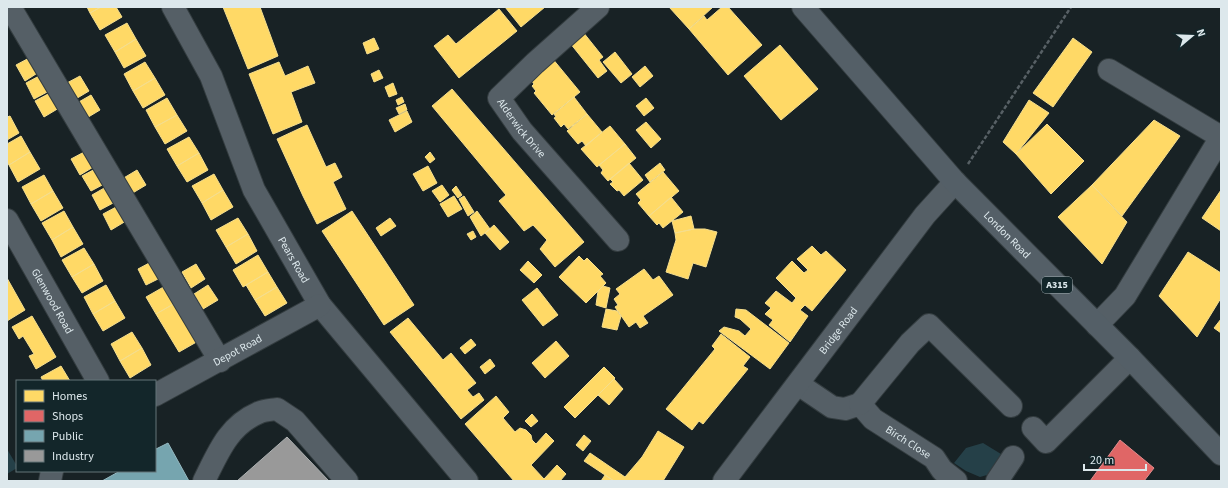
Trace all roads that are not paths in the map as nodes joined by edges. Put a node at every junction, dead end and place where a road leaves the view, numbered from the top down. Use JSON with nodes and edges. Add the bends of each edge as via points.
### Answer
{"nodes":[{"id":1,"x":10,"y":7,"type":"edge"},
{"id":2,"x":173,"y":7,"type":"edge"},
{"id":3,"x":598,"y":7,"type":"edge"},
{"id":4,"x":803,"y":7,"type":"edge"},
{"id":5,"x":1109,"y":70,"type":"dead end"},
{"id":6,"x":955,"y":182,"type":"junction"},
{"id":7,"x":7,"y":220,"type":"edge"},
{"id":8,"x":618,"y":240,"type":"dead end"},
{"id":9,"x":320,"y":305,"type":"junction"},
{"id":10,"x":1096,"y":325,"type":"junction"},
{"id":11,"x":1130,"y":358,"type":"junction"},
{"id":12,"x":220,"y":361,"type":"junction"},
{"id":13,"x":97,"y":380,"type":"edge"},
{"id":14,"x":798,"y":384,"type":"junction"},
{"id":15,"x":156,"y":394,"type":"edge"},
{"id":16,"x":860,"y":404,"type":"junction"},
{"id":17,"x":1011,"y":406,"type":"dead end"},
{"id":18,"x":1033,"y":428,"type":"dead end"},
{"id":19,"x":1221,"y":454,"type":"edge"},
{"id":20,"x":1013,"y":457,"type":"dead end"},
{"id":21,"x":466,"y":480,"type":"edge"},
{"id":22,"x":204,"y":481,"type":"edge"},
{"id":23,"x":347,"y":481,"type":"edge"},
{"id":24,"x":724,"y":481,"type":"edge"},
{"id":25,"x":956,"y":481,"type":"edge"},
{"id":26,"x":997,"y":481,"type":"edge"}],
"edges":[{"from":1,"to":12,"type":"street"},
{"from":2,"to":9,"type":"street","name":"Pears Road","via":[[210,76],[254,190]]},
{"from":3,"to":8,"type":"street","name":"Alderwick Drive","via":[[534,63],[499,98],[522,130]]},
{"from":4,"to":6,"type":"main road","name":"London Road","number":"A315"},
{"from":5,"to":10,"type":"street","via":[[1221,137],[1125,296]]},
{"from":6,"to":10,"type":"main road","name":"London Road","number":"A315"},
{"from":6,"to":14,"type":"street","name":"Bridge Road","via":[[925,215]]},
{"from":7,"to":13,"type":"street","name":"Glenwood Road"},
{"from":9,"to":12,"type":"street","name":"Depot Road"},
{"from":9,"to":21,"type":"street","name":"Pears Road"},
{"from":10,"to":11,"type":"main road","name":"London Road","number":"A315"},
{"from":11,"to":18,"type":"street","via":[[1046,442]]},
{"from":11,"to":19,"type":"main road","name":"London Road","number":"A315"},
{"from":12,"to":15,"type":"street","name":"Depot Road"},
{"from":14,"to":16,"type":"street","via":[[832,406],[845,409]]},
{"from":14,"to":24,"type":"street","name":"Bridge Road"},
{"from":16,"to":17,"type":"street","via":[[910,343],[929,325]]},
{"from":16,"to":25,"type":"street","name":"Birch Close","via":[[873,420],[934,458],[942,470]]},
{"from":20,"to":26,"type":"street"},
{"from":22,"to":23,"type":"street","via":[[224,441],[240,423],[260,412],[276,409],[295,421]]}]}
